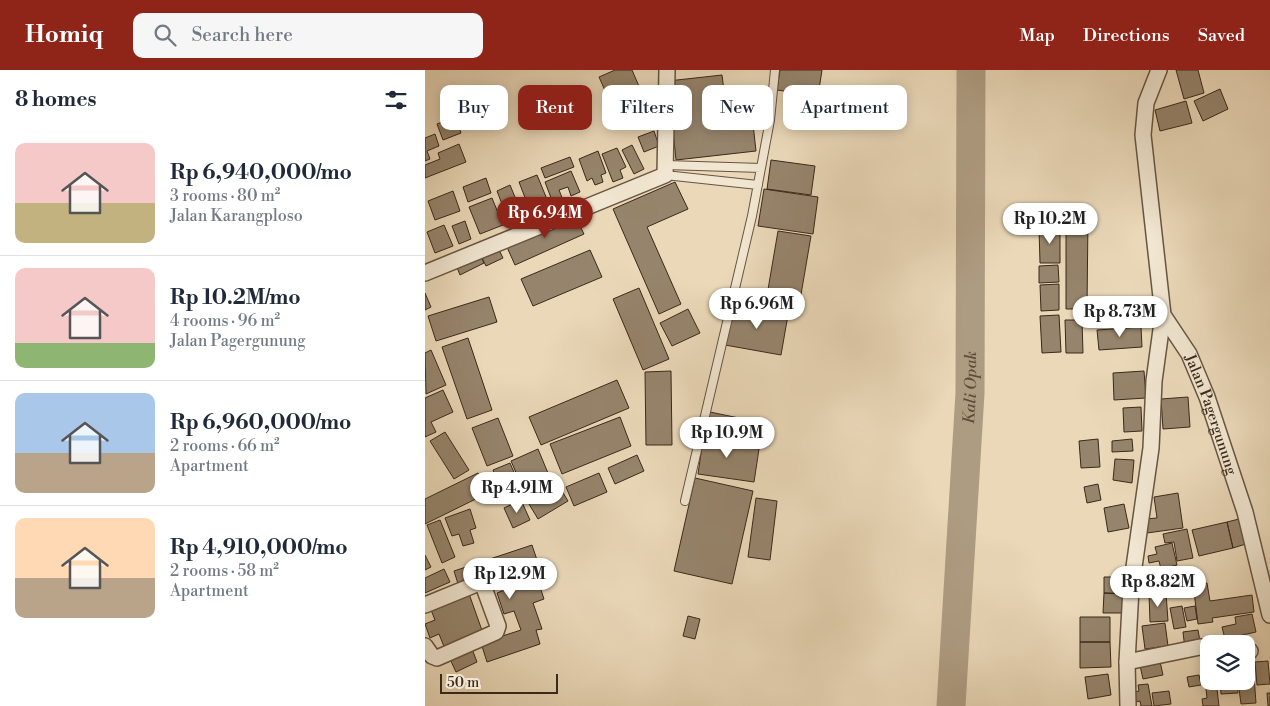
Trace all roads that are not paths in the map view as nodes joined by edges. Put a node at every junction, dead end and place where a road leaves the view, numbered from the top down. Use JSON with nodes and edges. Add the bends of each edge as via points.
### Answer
{"nodes":[{"id":1,"x":667,"y":70,"type":"edge"},
{"id":2,"x":775,"y":70,"type":"edge"},
{"id":3,"x":1159,"y":70,"type":"edge"},
{"id":4,"x":726,"y":166,"type":"junction"},
{"id":5,"x":761,"y":168,"type":"junction"},
{"id":6,"x":666,"y":170,"type":"junction"},
{"id":7,"x":723,"y":180,"type":"junction"},
{"id":8,"x":758,"y":185,"type":"junction"},
{"id":9,"x":425,"y":272,"type":"edge"},
{"id":10,"x":1163,"y":316,"type":"junction"},
{"id":11,"x":685,"y":501,"type":"dead end"},
{"id":12,"x":425,"y":605,"type":"edge"},
{"id":13,"x":1270,"y":615,"type":"edge"},
{"id":14,"x":425,"y":646,"type":"edge"},
{"id":15,"x":1200,"y":647,"type":"edge"},
{"id":16,"x":1127,"y":662,"type":"junction"},
{"id":17,"x":1128,"y":706,"type":"edge"}],
"edges":[{"from":1,"to":6,"type":"street"},
{"from":2,"to":5,"type":"lane"},
{"from":3,"to":10,"type":"street","name":"Jalan Pagergunung","via":[[1146,103],[1143,135]]},
{"from":4,"to":5,"type":"lane"},
{"from":4,"to":6,"type":"lane"},
{"from":4,"to":7,"type":"lane"},
{"from":5,"to":8,"type":"lane"},
{"from":6,"to":7,"type":"lane"},
{"from":6,"to":9,"type":"street"},
{"from":7,"to":8,"type":"lane"},
{"from":8,"to":11,"type":"lane"},
{"from":10,"to":13,"type":"street","name":"Jalan Pagergunung","via":[[1189,354],[1207,396],[1245,512]]},
{"from":10,"to":16,"type":"street","via":[[1153,381],[1151,448],[1132,579]]},
{"from":12,"to":14,"type":"street","via":[[479,583],[499,626],[496,632],[437,658],[431,656]]},
{"from":15,"to":16,"type":"street"},
{"from":16,"to":17,"type":"street"}]}
